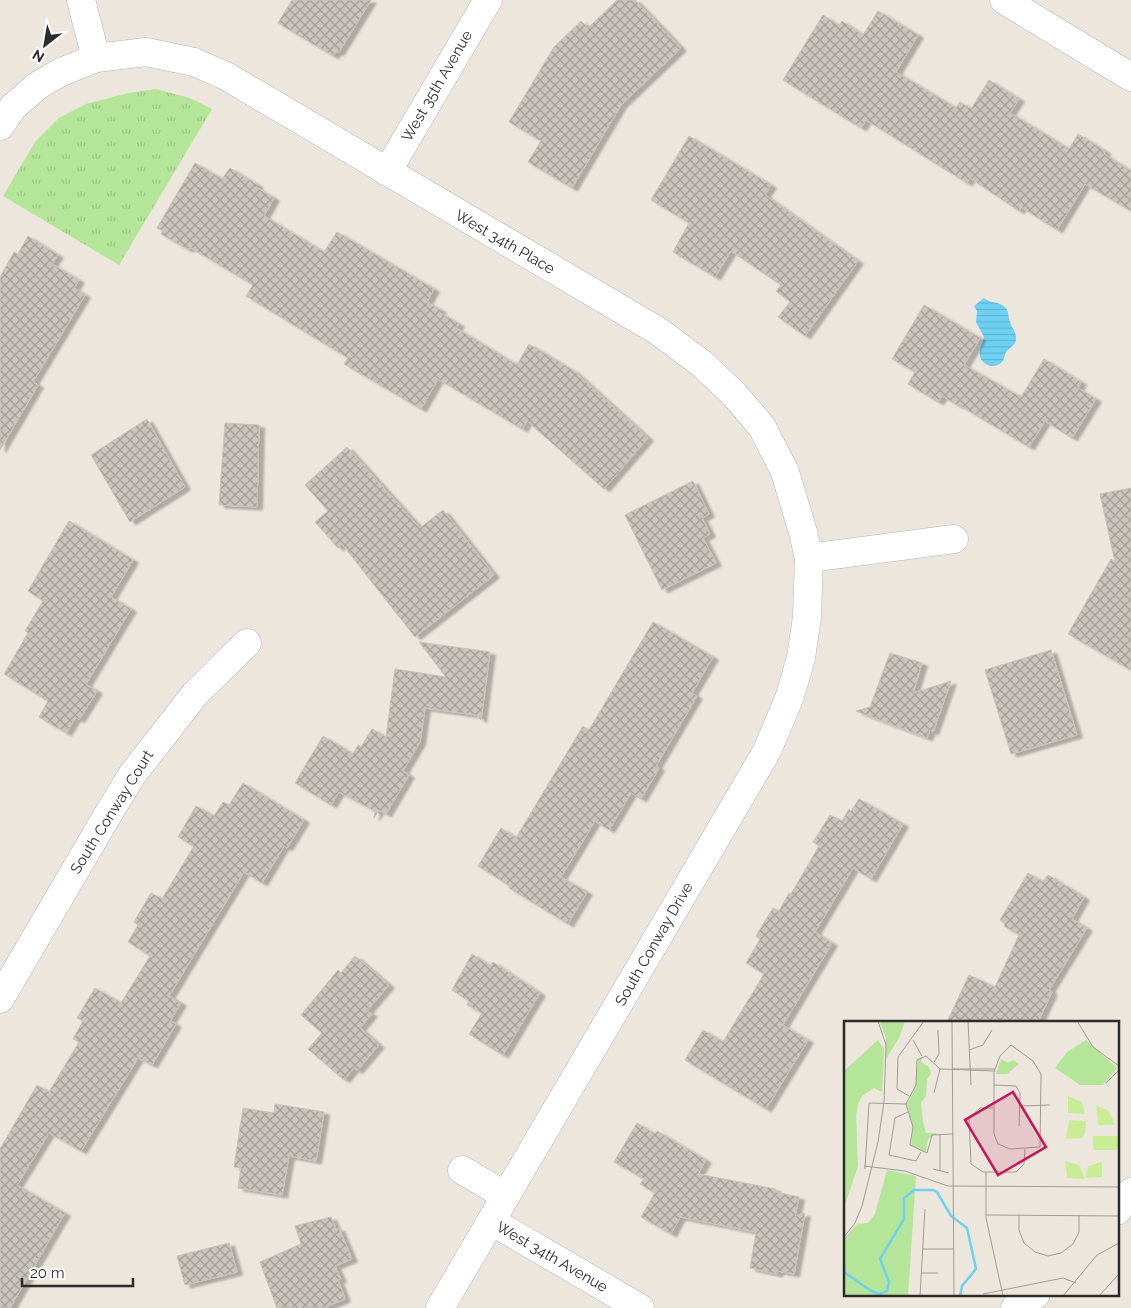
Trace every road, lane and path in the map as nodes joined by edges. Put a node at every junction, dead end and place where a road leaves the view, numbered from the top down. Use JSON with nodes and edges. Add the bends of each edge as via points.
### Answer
{"nodes":[{"id":1,"x":81,"y":0,"type":"edge"},
{"id":2,"x":488,"y":0,"type":"edge"},
{"id":3,"x":1004,"y":0,"type":"edge"},
{"id":4,"x":96,"y":58,"type":"junction"},
{"id":5,"x":1131,"y":78,"type":"edge"},
{"id":6,"x":0,"y":126,"type":"edge"},
{"id":7,"x":387,"y":172,"type":"junction"},
{"id":8,"x":954,"y":539,"type":"dead end"},
{"id":9,"x":808,"y":558,"type":"junction"},
{"id":10,"x":247,"y":642,"type":"dead end"},
{"id":11,"x":8,"y":966,"type":"edge"},
{"id":12,"x":0,"y":999,"type":"edge"},
{"id":13,"x":462,"y":1170,"type":"dead end"},
{"id":14,"x":1131,"y":1192,"type":"edge"},
{"id":15,"x":506,"y":1196,"type":"junction"},
{"id":16,"x":1118,"y":1210,"type":"edge"},
{"id":17,"x":491,"y":1222,"type":"junction"},
{"id":18,"x":1033,"y":1296,"type":"edge"},
{"id":19,"x":440,"y":1308,"type":"edge"},
{"id":20,"x":640,"y":1308,"type":"edge"},
{"id":21,"x":1015,"y":1308,"type":"edge"}],
"edges":[{"from":1,"to":4,"type":"street"},
{"from":2,"to":7,"type":"street","name":"West 35th Avenue"},
{"from":3,"to":5,"type":"street"},
{"from":4,"to":6,"type":"street","name":"West 34th Place","via":[[61,72],[38,86],[13,107]]},
{"from":4,"to":7,"type":"street","name":"West 34th Place","via":[[146,52],[194,62],[226,76]]},
{"from":7,"to":9,"type":"street","name":"West 34th Place","via":[[658,332],[701,363],[762,427],[785,472]]},
{"from":8,"to":9,"type":"street"},
{"from":9,"to":15,"type":"street","name":"South Conway Drive","via":[[807,618],[801,658],[790,696],[767,751]]},
{"from":10,"to":11,"type":"street","name":"South Conway Court","via":[[195,694],[132,775]]},
{"from":11,"to":12,"type":"street","name":"South Conway Court"},
{"from":13,"to":15,"type":"street"},
{"from":14,"to":16,"type":"street"},
{"from":15,"to":17,"type":"street","name":"South Conway Drive"},
{"from":17,"to":19,"type":"street","name":"South Conway Drive"},
{"from":17,"to":20,"type":"street","name":"West 34th Avenue"},
{"from":18,"to":21,"type":"street"}]}
